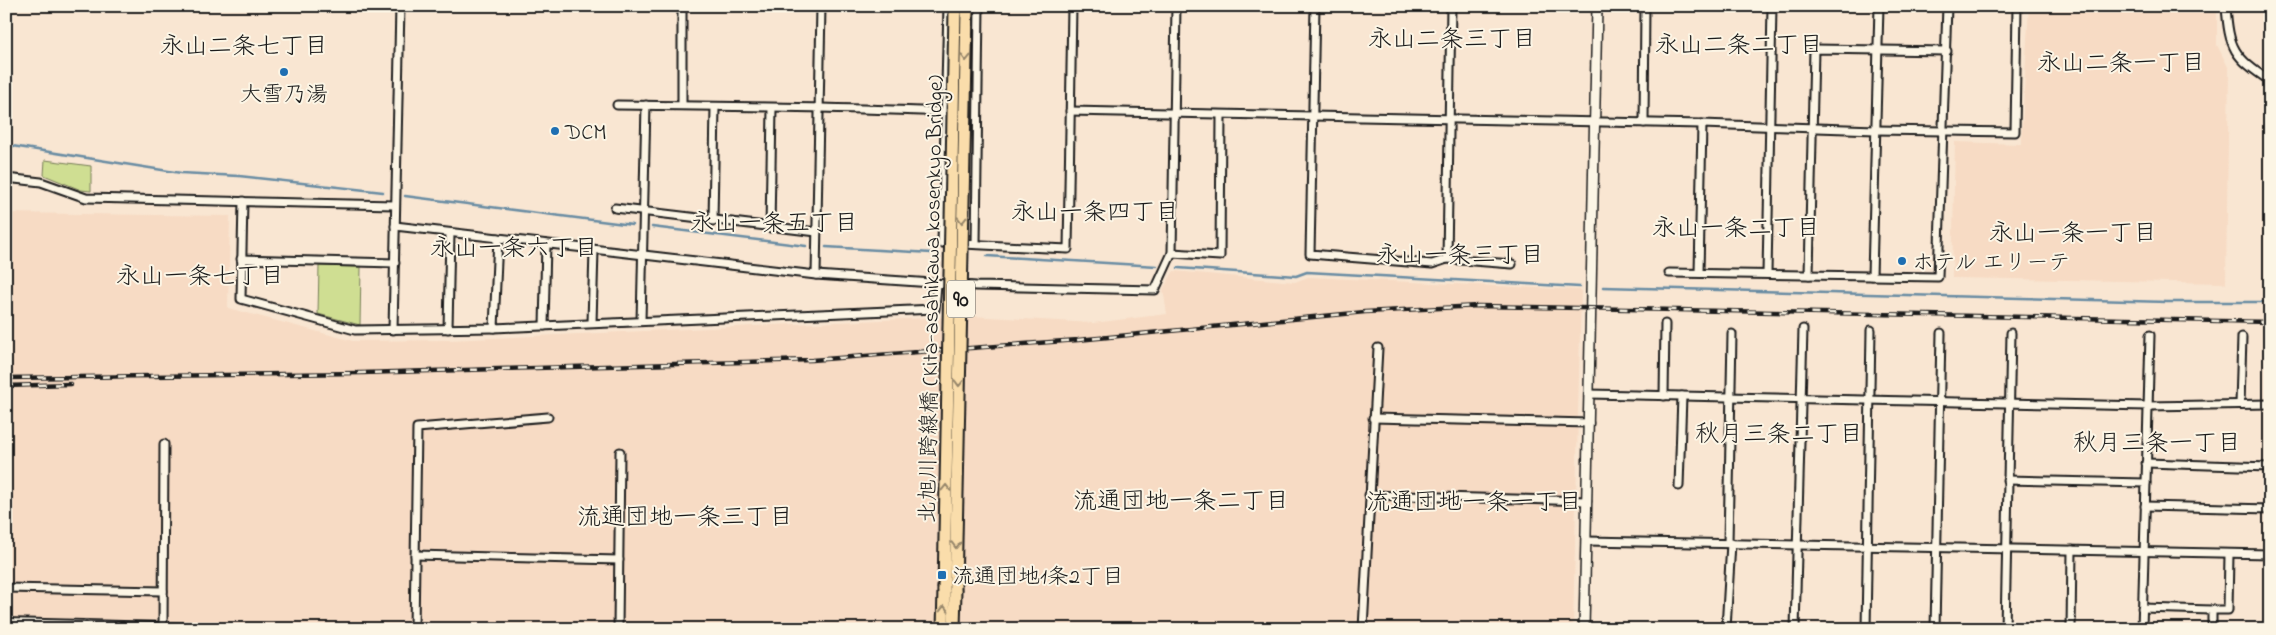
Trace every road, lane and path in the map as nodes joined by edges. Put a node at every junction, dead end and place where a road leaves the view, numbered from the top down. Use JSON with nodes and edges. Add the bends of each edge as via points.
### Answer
{"nodes":[{"id":1,"x":400,"y":6,"type":"edge"},
{"id":2,"x":682,"y":6,"type":"edge"},
{"id":3,"x":821,"y":6,"type":"edge"},
{"id":4,"x":979,"y":6,"type":"edge"},
{"id":5,"x":1072,"y":6,"type":"edge"},
{"id":6,"x":1176,"y":6,"type":"edge"},
{"id":7,"x":1315,"y":6,"type":"edge"},
{"id":8,"x":1451,"y":6,"type":"edge"},
{"id":9,"x":1597,"y":6,"type":"edge"},
{"id":10,"x":1644,"y":6,"type":"edge"},
{"id":11,"x":1772,"y":6,"type":"edge"},
{"id":12,"x":1879,"y":6,"type":"edge"},
{"id":13,"x":1947,"y":6,"type":"edge"},
{"id":14,"x":2017,"y":6,"type":"edge"},
{"id":15,"x":2226,"y":6,"type":"edge"},
{"id":16,"x":959,"y":8,"type":"edge"},
{"id":17,"x":1879,"y":49,"type":"junction"},
{"id":18,"x":1946,"y":51,"type":"junction"},
{"id":19,"x":2270,"y":81,"type":"edge"},
{"id":20,"x":617,"y":106,"type":"dead end"},
{"id":21,"x":646,"y":106,"type":"junction"},
{"id":22,"x":682,"y":106,"type":"junction"},
{"id":23,"x":819,"y":106,"type":"junction"},
{"id":24,"x":715,"y":107,"type":"junction"},
{"id":25,"x":772,"y":108,"type":"junction"},
{"id":26,"x":1070,"y":111,"type":"junction"},
{"id":27,"x":946,"y":112,"type":"junction"},
{"id":28,"x":1173,"y":114,"type":"junction"},
{"id":29,"x":1221,"y":115,"type":"junction"},
{"id":30,"x":1312,"y":117,"type":"junction"},
{"id":31,"x":1448,"y":120,"type":"junction"},
{"id":32,"x":1595,"y":122,"type":"junction"},
{"id":33,"x":1644,"y":123,"type":"junction"},
{"id":34,"x":1702,"y":124,"type":"junction"},
{"id":35,"x":1770,"y":126,"type":"junction"},
{"id":36,"x":1813,"y":128,"type":"junction"},
{"id":37,"x":1876,"y":130,"type":"junction"},
{"id":38,"x":1944,"y":130,"type":"junction"},
{"id":39,"x":6,"y":178,"type":"edge"},
{"id":40,"x":243,"y":201,"type":"junction"},
{"id":41,"x":395,"y":205,"type":"junction"},
{"id":42,"x":615,"y":208,"type":"dead end"},
{"id":43,"x":643,"y":212,"type":"junction"},
{"id":44,"x":712,"y":221,"type":"junction"},
{"id":45,"x":395,"y":226,"type":"junction"},
{"id":46,"x":770,"y":228,"type":"junction"},
{"id":47,"x":450,"y":232,"type":"junction"},
{"id":48,"x":817,"y":232,"type":"junction"},
{"id":49,"x":498,"y":238,"type":"junction"},
{"id":50,"x":546,"y":244,"type":"junction"},
{"id":51,"x":976,"y":244,"type":"junction"},
{"id":52,"x":594,"y":250,"type":"junction"},
{"id":53,"x":1172,"y":253,"type":"junction"},
{"id":54,"x":642,"y":256,"type":"junction"},
{"id":55,"x":241,"y":259,"type":"junction"},
{"id":56,"x":1447,"y":260,"type":"junction"},
{"id":57,"x":395,"y":263,"type":"junction"},
{"id":58,"x":1512,"y":264,"type":"dead end"},
{"id":59,"x":1669,"y":273,"type":"dead end"},
{"id":60,"x":1699,"y":273,"type":"junction"},
{"id":61,"x":1767,"y":274,"type":"junction"},
{"id":62,"x":816,"y":275,"type":"junction"},
{"id":63,"x":1809,"y":275,"type":"junction"},
{"id":64,"x":1872,"y":276,"type":"junction"},
{"id":65,"x":937,"y":284,"type":"junction"},
{"id":66,"x":641,"y":321,"type":"junction"},
{"id":67,"x":592,"y":324,"type":"junction"},
{"id":68,"x":1665,"y":324,"type":"dead end"},
{"id":69,"x":544,"y":326,"type":"junction"},
{"id":70,"x":494,"y":328,"type":"junction"},
{"id":71,"x":448,"y":329,"type":"junction"},
{"id":72,"x":1803,"y":329,"type":"dead end"},
{"id":73,"x":393,"y":330,"type":"junction"},
{"id":74,"x":1871,"y":330,"type":"dead end"},
{"id":75,"x":1941,"y":333,"type":"dead end"},
{"id":76,"x":2011,"y":333,"type":"dead end"},
{"id":77,"x":1732,"y":334,"type":"dead end"},
{"id":78,"x":2150,"y":334,"type":"dead end"},
{"id":79,"x":2242,"y":338,"type":"dead end"},
{"id":80,"x":1378,"y":348,"type":"dead end"},
{"id":81,"x":1589,"y":394,"type":"junction"},
{"id":82,"x":1664,"y":396,"type":"junction"},
{"id":83,"x":1682,"y":396,"type":"junction"},
{"id":84,"x":1732,"y":397,"type":"junction"},
{"id":85,"x":1801,"y":398,"type":"junction"},
{"id":86,"x":1870,"y":400,"type":"junction"},
{"id":87,"x":1940,"y":402,"type":"junction"},
{"id":88,"x":2010,"y":403,"type":"junction"},
{"id":89,"x":2240,"y":404,"type":"junction"},
{"id":90,"x":2270,"y":404,"type":"edge"},
{"id":91,"x":2148,"y":406,"type":"junction"},
{"id":92,"x":548,"y":417,"type":"dead end"},
{"id":93,"x":1373,"y":418,"type":"junction"},
{"id":94,"x":1589,"y":423,"type":"junction"},
{"id":95,"x":164,"y":444,"type":"dead end"},
{"id":96,"x":620,"y":452,"type":"dead end"},
{"id":97,"x":2146,"y":463,"type":"junction"},
{"id":98,"x":2270,"y":467,"type":"edge"},
{"id":99,"x":2007,"y":480,"type":"junction"},
{"id":100,"x":2146,"y":483,"type":"junction"},
{"id":101,"x":1679,"y":486,"type":"dead end"},
{"id":102,"x":1369,"y":495,"type":"junction"},
{"id":103,"x":1587,"y":501,"type":"junction"},
{"id":104,"x":2145,"y":506,"type":"junction"},
{"id":105,"x":2270,"y":509,"type":"edge"},
{"id":106,"x":1586,"y":540,"type":"junction"},
{"id":107,"x":1729,"y":543,"type":"junction"},
{"id":108,"x":1798,"y":545,"type":"junction"},
{"id":109,"x":1868,"y":547,"type":"junction"},
{"id":110,"x":1938,"y":548,"type":"junction"},
{"id":111,"x":2006,"y":549,"type":"junction"},
{"id":112,"x":2072,"y":550,"type":"junction"},
{"id":113,"x":2144,"y":552,"type":"junction"},
{"id":114,"x":2229,"y":554,"type":"junction"},
{"id":115,"x":2270,"y":554,"type":"edge"},
{"id":116,"x":415,"y":555,"type":"junction"},
{"id":117,"x":619,"y":560,"type":"junction"},
{"id":118,"x":6,"y":588,"type":"edge"},
{"id":119,"x":949,"y":589,"type":"junction"},
{"id":120,"x":163,"y":591,"type":"junction"},
{"id":121,"x":2142,"y":608,"type":"junction"},
{"id":122,"x":2212,"y":610,"type":"junction"},
{"id":123,"x":6,"y":624,"type":"edge"},
{"id":124,"x":162,"y":628,"type":"edge"},
{"id":125,"x":201,"y":629,"type":"edge"},
{"id":126,"x":414,"y":629,"type":"edge"},
{"id":127,"x":618,"y":629,"type":"edge"},
{"id":128,"x":943,"y":629,"type":"edge"},
{"id":129,"x":954,"y":629,"type":"edge"},
{"id":130,"x":1363,"y":629,"type":"edge"},
{"id":131,"x":1584,"y":629,"type":"edge"},
{"id":132,"x":1726,"y":629,"type":"edge"},
{"id":133,"x":1795,"y":629,"type":"edge"},
{"id":134,"x":1866,"y":629,"type":"edge"},
{"id":135,"x":1935,"y":629,"type":"edge"},
{"id":136,"x":2005,"y":629,"type":"edge"},
{"id":137,"x":2071,"y":629,"type":"edge"},
{"id":138,"x":2142,"y":629,"type":"edge"},
{"id":139,"x":2212,"y":629,"type":"edge"}],
"edges":[{"from":1,"to":41,"type":"street"},
{"from":2,"to":22,"type":"street"},
{"from":3,"to":23,"type":"street"},
{"from":4,"to":51,"type":"street"},
{"from":5,"to":26,"type":"street"},
{"from":6,"to":28,"type":"street"},
{"from":7,"to":30,"type":"street"},
{"from":8,"to":31,"type":"street"},
{"from":9,"to":32,"type":"street"},
{"from":10,"to":33,"type":"street"},
{"from":11,"to":35,"type":"street"},
{"from":12,"to":17,"type":"street"},
{"from":13,"to":18,"type":"street"},
{"from":14,"to":38,"type":"street","via":[[2015,132]]},
{"from":15,"to":19,"type":"street","via":[[2228,37],[2238,55]]},
{"from":16,"to":27,"type":"street"},
{"from":16,"to":119,"type":"main road","name":"北旭川跨線橋 (Kita-asahikawa kosenkyo Bridge)","number":"90","bridge":true},
{"from":17,"to":18,"type":"street"},
{"from":17,"to":36,"type":"street","via":[[1814,48]]},
{"from":17,"to":37,"type":"street"},
{"from":18,"to":38,"type":"street"},
{"from":20,"to":21,"type":"street"},
{"from":21,"to":22,"type":"street"},
{"from":21,"to":43,"type":"street"},
{"from":22,"to":24,"type":"street"},
{"from":23,"to":25,"type":"street"},
{"from":23,"to":27,"type":"street"},
{"from":23,"to":48,"type":"street"},
{"from":24,"to":25,"type":"street"},
{"from":24,"to":44,"type":"street"},
{"from":25,"to":46,"type":"street"},
{"from":26,"to":28,"type":"street"},
{"from":26,"to":51,"type":"street","via":[[1068,249]]},
{"from":27,"to":51,"type":"street","via":[[942,243]]},
{"from":28,"to":29,"type":"street"},
{"from":28,"to":53,"type":"street"},
{"from":29,"to":30,"type":"street"},
{"from":29,"to":53,"type":"street","via":[[1220,256]]},
{"from":30,"to":31,"type":"street"},
{"from":30,"to":56,"type":"street","via":[[1310,254],[1432,264]]},
{"from":31,"to":32,"type":"street"},
{"from":31,"to":56,"type":"street"},
{"from":32,"to":33,"type":"street"},
{"from":32,"to":81,"type":"street"},
{"from":33,"to":34,"type":"street"},
{"from":34,"to":35,"type":"street"},
{"from":34,"to":60,"type":"street"},
{"from":35,"to":36,"type":"street"},
{"from":35,"to":61,"type":"street"},
{"from":36,"to":37,"type":"street"},
{"from":36,"to":63,"type":"street"},
{"from":37,"to":38,"type":"street"},
{"from":37,"to":64,"type":"street"},
{"from":38,"to":64,"type":"street","via":[[1938,277]]},
{"from":39,"to":40,"type":"street","via":[[41,182],[86,198]]},
{"from":40,"to":41,"type":"street"},
{"from":40,"to":55,"type":"street"},
{"from":41,"to":45,"type":"street"},
{"from":42,"to":43,"type":"street"},
{"from":43,"to":44,"type":"street"},
{"from":43,"to":54,"type":"street"},
{"from":44,"to":46,"type":"street"},
{"from":45,"to":47,"type":"street"},
{"from":45,"to":57,"type":"street"},
{"from":46,"to":48,"type":"street"},
{"from":47,"to":49,"type":"street"},
{"from":47,"to":71,"type":"street"},
{"from":48,"to":62,"type":"street"},
{"from":49,"to":50,"type":"street"},
{"from":49,"to":70,"type":"street"},
{"from":50,"to":52,"type":"street"},
{"from":50,"to":69,"type":"street"},
{"from":52,"to":54,"type":"street"},
{"from":52,"to":67,"type":"street"},
{"from":53,"to":65,"type":"street","via":[[1155,290]]},
{"from":54,"to":62,"type":"street"},
{"from":54,"to":66,"type":"street"},
{"from":55,"to":57,"type":"street"},
{"from":55,"to":73,"type":"street","via":[[241,298],[355,330]]},
{"from":56,"to":58,"type":"street"},
{"from":57,"to":73,"type":"street"},
{"from":59,"to":60,"type":"street"},
{"from":60,"to":61,"type":"street"},
{"from":61,"to":63,"type":"street"},
{"from":62,"to":65,"type":"street"},
{"from":63,"to":64,"type":"street"},
{"from":65,"to":66,"type":"street","via":[[936,309]]},
{"from":66,"to":67,"type":"street"},
{"from":67,"to":69,"type":"street"},
{"from":68,"to":82,"type":"street"},
{"from":69,"to":70,"type":"street"},
{"from":70,"to":71,"type":"street"},
{"from":71,"to":73,"type":"street"},
{"from":72,"to":85,"type":"street"},
{"from":74,"to":86,"type":"street"},
{"from":75,"to":87,"type":"street"},
{"from":76,"to":88,"type":"street"},
{"from":77,"to":84,"type":"street"},
{"from":78,"to":91,"type":"street"},
{"from":79,"to":89,"type":"street"},
{"from":80,"to":93,"type":"street"},
{"from":81,"to":82,"type":"street"},
{"from":81,"to":94,"type":"street"},
{"from":82,"to":83,"type":"street"},
{"from":83,"to":84,"type":"street"},
{"from":83,"to":101,"type":"street"},
{"from":84,"to":85,"type":"street"},
{"from":84,"to":107,"type":"street"},
{"from":85,"to":86,"type":"street"},
{"from":85,"to":108,"type":"street"},
{"from":86,"to":87,"type":"street"},
{"from":86,"to":109,"type":"street"},
{"from":87,"to":88,"type":"street"},
{"from":87,"to":110,"type":"street"},
{"from":88,"to":91,"type":"street"},
{"from":88,"to":99,"type":"street"},
{"from":89,"to":90,"type":"street"},
{"from":89,"to":91,"type":"street"},
{"from":91,"to":97,"type":"street"},
{"from":92,"to":116,"type":"street","via":[[418,428]]},
{"from":93,"to":94,"type":"street"},
{"from":93,"to":102,"type":"street"},
{"from":94,"to":103,"type":"street"},
{"from":95,"to":120,"type":"street"},
{"from":96,"to":117,"type":"street"},
{"from":97,"to":98,"type":"street"},
{"from":97,"to":100,"type":"street"},
{"from":99,"to":100,"type":"street"},
{"from":99,"to":111,"type":"street"},
{"from":100,"to":104,"type":"street"},
{"from":102,"to":103,"type":"street"},
{"from":102,"to":130,"type":"street"},
{"from":103,"to":106,"type":"street"},
{"from":104,"to":105,"type":"street"},
{"from":104,"to":113,"type":"street"},
{"from":106,"to":107,"type":"street"},
{"from":106,"to":131,"type":"street"},
{"from":107,"to":108,"type":"street"},
{"from":107,"to":132,"type":"street"},
{"from":108,"to":109,"type":"street"},
{"from":108,"to":133,"type":"street"},
{"from":109,"to":110,"type":"street"},
{"from":109,"to":134,"type":"street"},
{"from":110,"to":111,"type":"street"},
{"from":110,"to":135,"type":"street"},
{"from":111,"to":112,"type":"street"},
{"from":111,"to":136,"type":"street"},
{"from":112,"to":113,"type":"street"},
{"from":112,"to":137,"type":"street"},
{"from":113,"to":114,"type":"street"},
{"from":113,"to":121,"type":"street"},
{"from":114,"to":115,"type":"street"},
{"from":114,"to":122,"type":"street","via":[[2228,610]]},
{"from":116,"to":117,"type":"street"},
{"from":116,"to":126,"type":"street"},
{"from":117,"to":127,"type":"street"},
{"from":118,"to":120,"type":"street"},
{"from":128,"to":119,"type":"main road","number":"90","one_way":true},
{"from":119,"to":129,"type":"main road","number":"90"},
{"from":120,"to":124,"type":"street"},
{"from":121,"to":122,"type":"street"},
{"from":121,"to":138,"type":"street"},
{"from":122,"to":139,"type":"street"},
{"from":123,"to":124,"type":"main road"},
{"from":124,"to":125,"type":"main road"}]}
